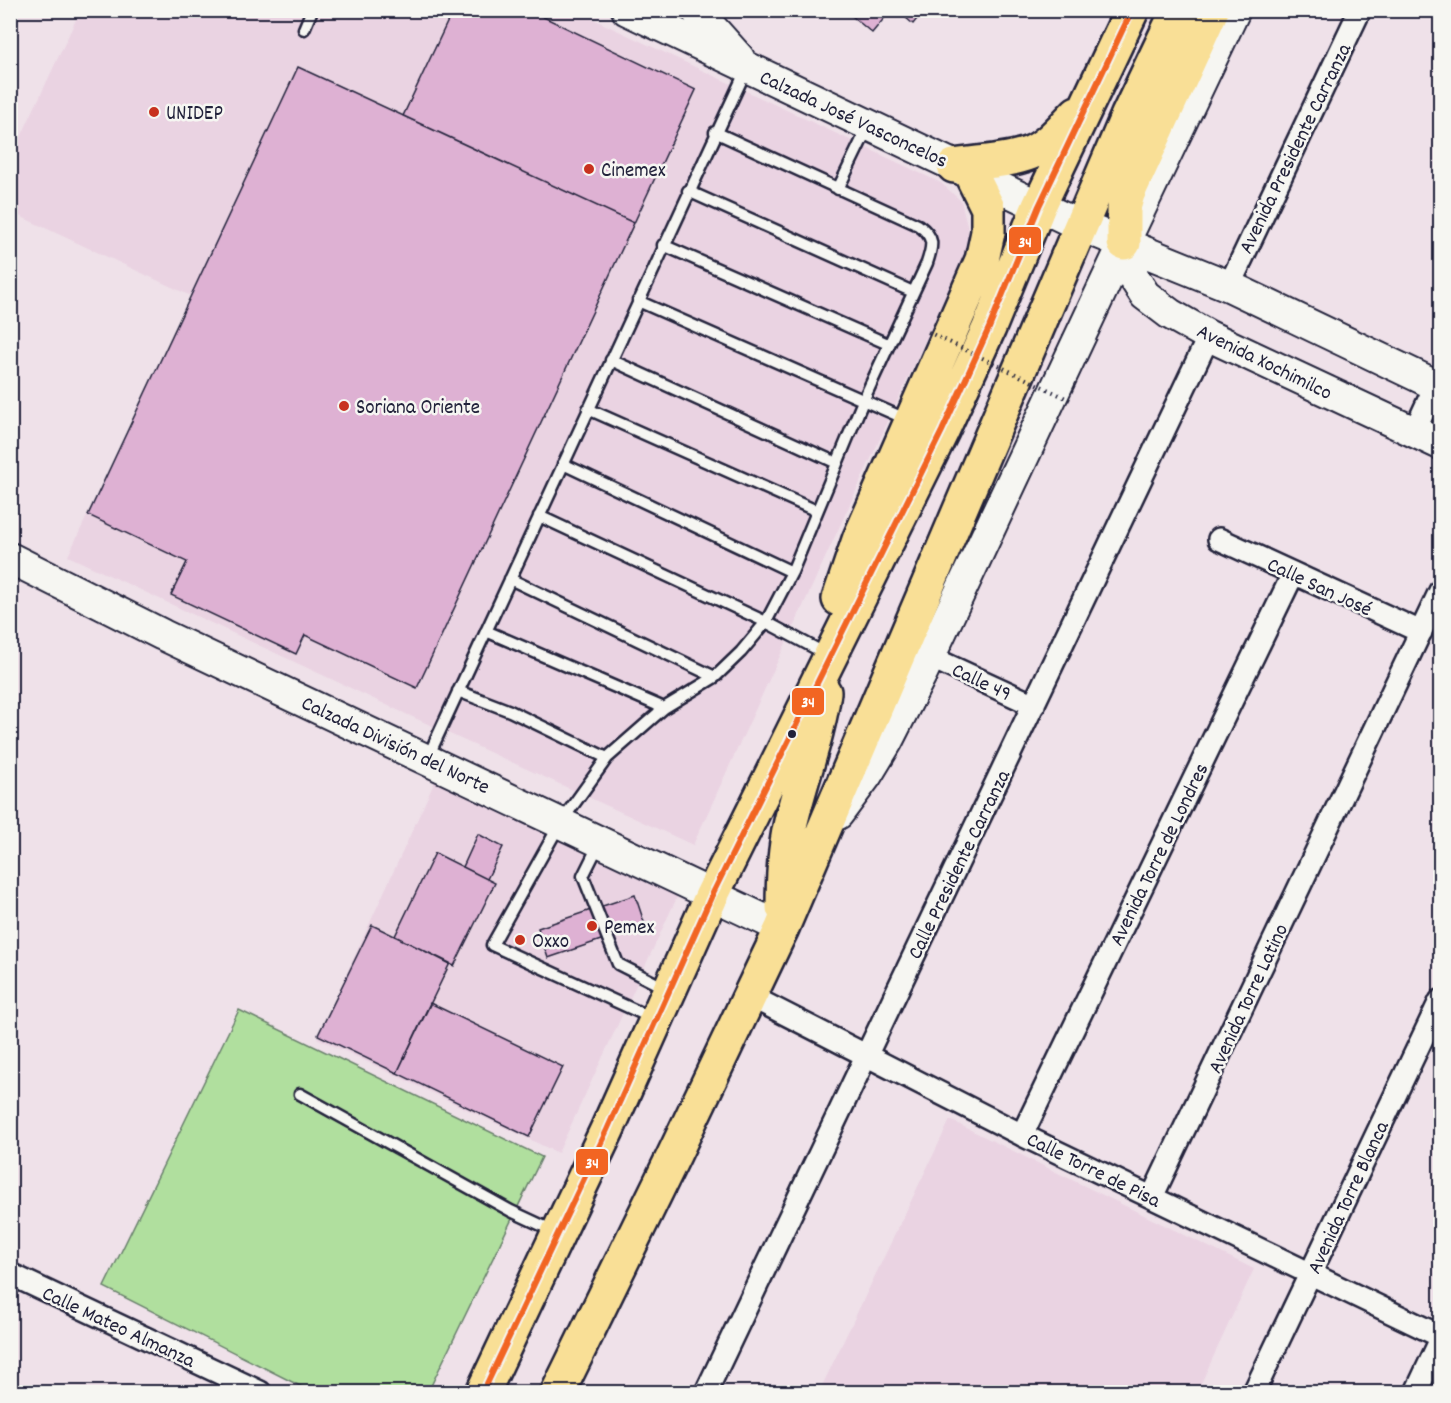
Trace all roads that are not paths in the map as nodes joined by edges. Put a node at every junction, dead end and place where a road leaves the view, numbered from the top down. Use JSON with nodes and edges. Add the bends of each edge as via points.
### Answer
{"nodes":[{"id":1,"x":312,"y":10,"type":"edge"},
{"id":2,"x":627,"y":10,"type":"edge"},
{"id":3,"x":696,"y":10,"type":"edge"},
{"id":4,"x":1132,"y":10,"type":"edge"},
{"id":5,"x":1178,"y":10,"type":"edge"},
{"id":6,"x":1212,"y":10,"type":"edge"},
{"id":7,"x":1235,"y":10,"type":"edge"},
{"id":8,"x":1360,"y":10,"type":"edge"},
{"id":9,"x":304,"y":29,"type":"dead end"},
{"id":10,"x":747,"y":67,"type":"junction"},
{"id":11,"x":1089,"y":101,"type":"junction"},
{"id":12,"x":868,"y":125,"type":"junction"},
{"id":13,"x":715,"y":132,"type":"junction"},
{"id":14,"x":963,"y":170,"type":"junction"},
{"id":15,"x":838,"y":189,"type":"junction"},
{"id":16,"x":688,"y":191,"type":"junction"},
{"id":17,"x":1039,"y":206,"type":"junction"},
{"id":18,"x":1081,"y":226,"type":"junction"},
{"id":19,"x":1124,"y":243,"type":"junction"},
{"id":20,"x":663,"y":245,"type":"junction"},
{"id":21,"x":1229,"y":286,"type":"junction"},
{"id":22,"x":913,"y":292,"type":"junction"},
{"id":23,"x":638,"y":301,"type":"junction"},
{"id":24,"x":1209,"y":336,"type":"junction"},
{"id":25,"x":888,"y":344,"type":"junction"},
{"id":26,"x":610,"y":360,"type":"junction"},
{"id":27,"x":1439,"y":382,"type":"edge"},
{"id":28,"x":863,"y":401,"type":"junction"},
{"id":29,"x":588,"y":409,"type":"junction"},
{"id":30,"x":911,"y":422,"type":"junction"},
{"id":31,"x":1414,"y":432,"type":"junction"},
{"id":32,"x":1440,"y":444,"type":"edge"},
{"id":33,"x":837,"y":463,"type":"junction"},
{"id":34,"x":563,"y":464,"type":"junction"},
{"id":35,"x":818,"y":511,"type":"junction"},
{"id":36,"x":539,"y":516,"type":"junction"},
{"id":37,"x":1219,"y":539,"type":"dead end"},
{"id":38,"x":10,"y":558,"type":"edge"},
{"id":39,"x":792,"y":572,"type":"junction"},
{"id":40,"x":1293,"y":574,"type":"junction"},
{"id":41,"x":510,"y":579,"type":"junction"},
{"id":42,"x":1440,"y":591,"type":"edge"},
{"id":43,"x":766,"y":622,"type":"junction"},
{"id":44,"x":486,"y":631,"type":"junction"},
{"id":45,"x":1421,"y":632,"type":"junction"},
{"id":46,"x":829,"y":656,"type":"junction"},
{"id":47,"x":930,"y":657,"type":"junction"},
{"id":48,"x":715,"y":677,"type":"junction"},
{"id":49,"x":458,"y":692,"type":"junction"},
{"id":50,"x":1034,"y":705,"type":"junction"},
{"id":51,"x":664,"y":708,"type":"junction"},
{"id":52,"x":608,"y":758,"type":"junction"},
{"id":53,"x":427,"y":759,"type":"junction"},
{"id":54,"x":561,"y":822,"type":"junction"},
{"id":55,"x":820,"y":837,"type":"junction"},
{"id":56,"x":600,"y":841,"type":"junction"},
{"id":57,"x":712,"y":895,"type":"junction"},
{"id":58,"x":782,"y":928,"type":"junction"},
{"id":59,"x":670,"y":990,"type":"junction"},
{"id":60,"x":750,"y":996,"type":"junction"},
{"id":61,"x":1440,"y":1001,"type":"edge"},
{"id":62,"x":656,"y":1019,"type":"junction"},
{"id":63,"x":867,"y":1054,"type":"junction"},
{"id":64,"x":300,"y":1094,"type":"dead end"},
{"id":65,"x":1022,"y":1135,"type":"junction"},
{"id":66,"x":1152,"y":1197,"type":"junction"},
{"id":67,"x":559,"y":1233,"type":"junction"},
{"id":68,"x":1311,"y":1273,"type":"junction"},
{"id":69,"x":10,"y":1274,"type":"edge"},
{"id":70,"x":1440,"y":1336,"type":"edge"},
{"id":71,"x":1440,"y":1341,"type":"edge"},
{"id":72,"x":564,"y":1390,"type":"edge"},
{"id":73,"x":260,"y":1392,"type":"edge"},
{"id":74,"x":483,"y":1392,"type":"edge"},
{"id":75,"x":706,"y":1392,"type":"edge"},
{"id":76,"x":1254,"y":1392,"type":"edge"},
{"id":77,"x":1416,"y":1392,"type":"edge"}],
"edges":[{"from":1,"to":9,"type":"lane"},
{"from":2,"to":10,"type":"main road","name":"Calzada José Vasconcelos"},
{"from":3,"to":10,"type":"main road"},
{"from":4,"to":11,"type":"main road"},
{"from":5,"to":18,"type":"main road"},
{"from":6,"to":19,"type":"main road","via":[[1128,194]]},
{"from":7,"to":19,"type":"main road"},
{"from":8,"to":21,"type":"street","name":"Avenida Presidente Carranza"},
{"from":10,"to":12,"type":"main road","name":"Calzada José Vasconcelos"},
{"from":10,"to":13,"type":"lane"},
{"from":11,"to":14,"type":"main road","via":[[1031,153]]},
{"from":11,"to":17,"type":"main road"},
{"from":12,"to":14,"type":"main road","name":"Calzada José Vasconcelos"},
{"from":12,"to":15,"type":"lane"},
{"from":13,"to":15,"type":"lane"},
{"from":13,"to":16,"type":"lane"},
{"from":14,"to":17,"type":"main road","name":"Calzada José Vasconcelos"},
{"from":14,"to":30,"type":"main road","via":[[988,208],[988,232],[982,260]]},
{"from":15,"to":22,"type":"lane","via":[[927,231],[932,240],[931,252]]},
{"from":16,"to":20,"type":"lane"},
{"from":16,"to":22,"type":"lane"},
{"from":17,"to":18,"type":"main road","name":"Calzada José Vasconcelos"},
{"from":17,"to":46,"type":"main road","via":[[989,328]]},
{"from":18,"to":19,"type":"main road"},
{"from":18,"to":55,"type":"main road"},
{"from":19,"to":21,"type":"main road"},
{"from":19,"to":24,"type":"main road","name":"Avenida Xochimilco","via":[[1134,278],[1145,295]]},
{"from":19,"to":47,"type":"main road"},
{"from":20,"to":23,"type":"lane"},
{"from":20,"to":25,"type":"lane"},
{"from":21,"to":27,"type":"main road"},
{"from":22,"to":25,"type":"lane"},
{"from":23,"to":26,"type":"lane"},
{"from":23,"to":28,"type":"lane"},
{"from":24,"to":31,"type":"main road","name":"Avenida Xochimilco"},
{"from":24,"to":50,"type":"street","name":"Calle Presidente Carranza"},
{"from":25,"to":28,"type":"lane"},
{"from":26,"to":29,"type":"lane"},
{"from":26,"to":33,"type":"lane"},
{"from":27,"to":31,"type":"street"},
{"from":28,"to":30,"type":"lane"},
{"from":28,"to":33,"type":"lane"},
{"from":29,"to":34,"type":"lane"},
{"from":29,"to":35,"type":"lane"},
{"from":30,"to":46,"type":"main road","via":[[859,540],[840,595]]},
{"from":31,"to":32,"type":"main road","name":"Avenida Xochimilco"},
{"from":33,"to":35,"type":"lane"},
{"from":34,"to":36,"type":"lane"},
{"from":34,"to":39,"type":"lane"},
{"from":35,"to":39,"type":"lane"},
{"from":36,"to":41,"type":"lane"},
{"from":36,"to":43,"type":"lane"},
{"from":37,"to":40,"type":"street","name":"Calle San José"},
{"from":38,"to":53,"type":"main road","name":"Calzada División del Norte"},
{"from":39,"to":43,"type":"lane"},
{"from":40,"to":45,"type":"street","name":"Calle San José"},
{"from":40,"to":65,"type":"street","name":"Avenida Torre de Londres"},
{"from":41,"to":44,"type":"lane"},
{"from":41,"to":48,"type":"lane"},
{"from":42,"to":45,"type":"street","name":"Avenida Torre Latino"},
{"from":43,"to":46,"type":"lane"},
{"from":43,"to":48,"type":"lane"},
{"from":44,"to":49,"type":"lane"},
{"from":44,"to":51,"type":"lane"},
{"from":45,"to":66,"type":"street","name":"Avenida Torre Latino"},
{"from":46,"to":57,"type":"main road"},
{"from":46,"to":58,"type":"main road","via":[[819,725],[784,857]]},
{"from":47,"to":50,"type":"street","name":"Calle 49"},
{"from":47,"to":55,"type":"main road","via":[[872,767]]},
{"from":48,"to":51,"type":"lane"},
{"from":49,"to":52,"type":"lane","via":[[510,711]]},
{"from":49,"to":53,"type":"lane"},
{"from":50,"to":63,"type":"street","name":"Calle Presidente Carranza"},
{"from":51,"to":52,"type":"lane"},
{"from":52,"to":54,"type":"lane"},
{"from":53,"to":54,"type":"main road","name":"Calzada División del Norte"},
{"from":54,"to":56,"type":"main road","name":"Calzada División del Norte"},
{"from":54,"to":62,"type":"lane","via":[[492,945]]},
{"from":55,"to":58,"type":"main road"},
{"from":56,"to":57,"type":"main road","name":"Calzada División del Norte"},
{"from":56,"to":59,"type":"lane","via":[[583,876],[618,964]]},
{"from":57,"to":58,"type":"main road","name":"Calzada División del Norte"},
{"from":57,"to":59,"type":"main road"},
{"from":58,"to":60,"type":"main road"},
{"from":59,"to":62,"type":"main road"},
{"from":60,"to":63,"type":"street","name":"Calle Torre de Pisa"},
{"from":60,"to":72,"type":"main road"},
{"from":61,"to":68,"type":"street","name":"Avenida Torre Blanca"},
{"from":62,"to":67,"type":"main road"},
{"from":63,"to":65,"type":"street","name":"Calle Torre de Pisa"},
{"from":63,"to":75,"type":"street","name":"Calle Presidente Carranza"},
{"from":64,"to":67,"type":"lane","via":[[511,1211]]},
{"from":65,"to":66,"type":"street","name":"Calle Torre de Pisa"},
{"from":66,"to":68,"type":"street","name":"Calle Torre de Pisa"},
{"from":67,"to":74,"type":"main road"},
{"from":68,"to":70,"type":"street","name":"Calle Torre de Pisa"},
{"from":68,"to":76,"type":"street","name":"Avenida Torre Blanca"},
{"from":69,"to":73,"type":"street","name":"Calle Mateo Almanza"},
{"from":71,"to":77,"type":"street"}]}
